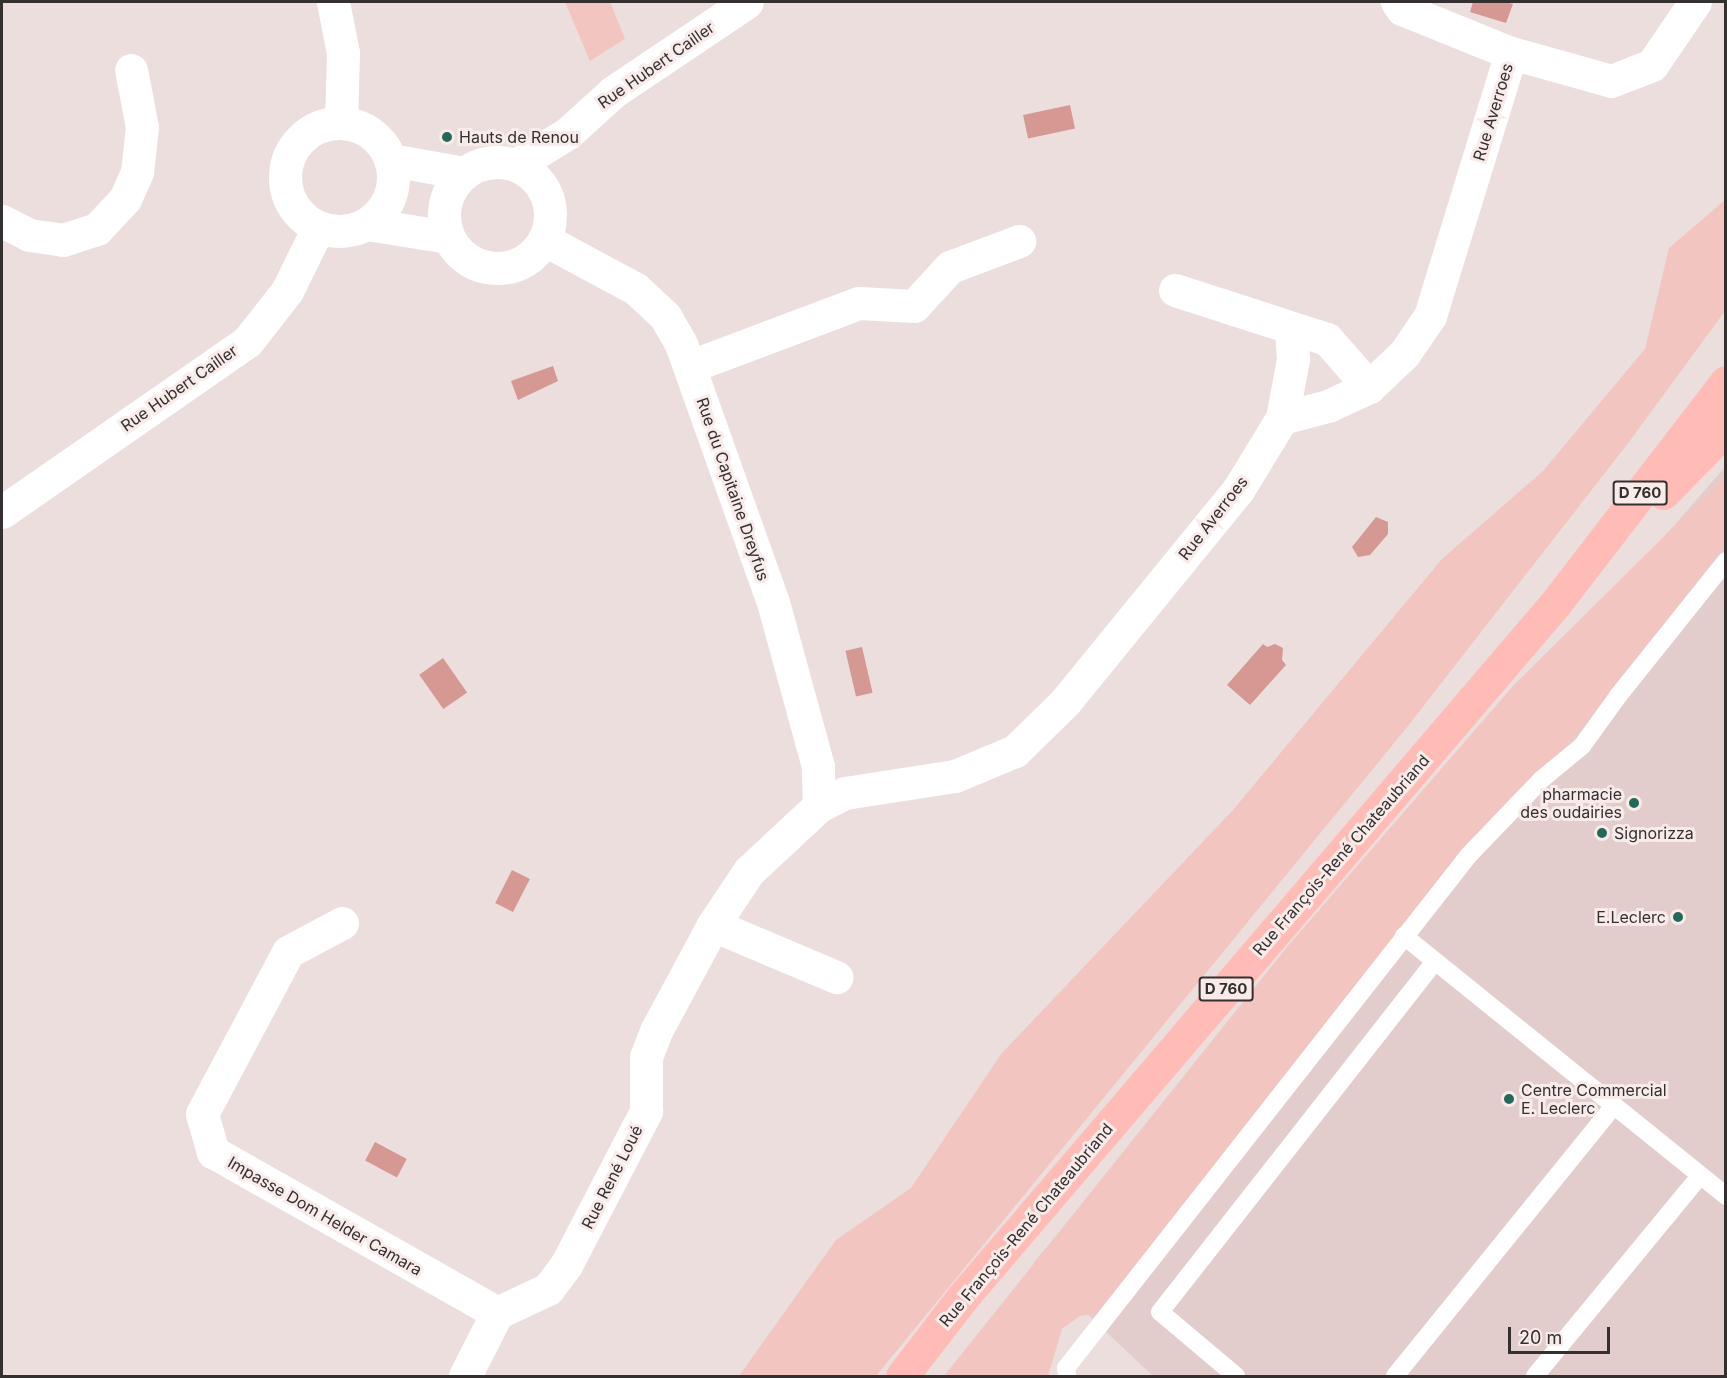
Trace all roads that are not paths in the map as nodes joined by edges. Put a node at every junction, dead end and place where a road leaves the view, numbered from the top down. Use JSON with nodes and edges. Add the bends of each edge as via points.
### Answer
{"nodes":[{"id":1,"x":333,"y":2,"type":"edge"},
{"id":2,"x":747,"y":2,"type":"edge"},
{"id":3,"x":1397,"y":2,"type":"edge"},
{"id":4,"x":1695,"y":2,"type":"edge"},
{"id":5,"x":1511,"y":53,"type":"junction"},
{"id":6,"x":131,"y":70,"type":"dead end"},
{"id":7,"x":341,"y":123,"type":"junction"},
{"id":8,"x":568,"y":133,"type":"junction"},
{"id":9,"x":391,"y":160,"type":"junction"},
{"id":10,"x":516,"y":165,"type":"junction"},
{"id":11,"x":464,"y":173,"type":"junction"},
{"id":12,"x":546,"y":194,"type":"junction"},
{"id":13,"x":2,"y":221,"type":"edge"},
{"id":14,"x":367,"y":224,"type":"junction"},
{"id":15,"x":318,"y":228,"type":"junction"},
{"id":16,"x":448,"y":237,"type":"junction"},
{"id":17,"x":545,"y":240,"type":"junction"},
{"id":18,"x":1019,"y":241,"type":"dead end"},
{"id":19,"x":1175,"y":290,"type":"dead end"},
{"id":20,"x":1291,"y":328,"type":"junction"},
{"id":21,"x":691,"y":366,"type":"junction"},
{"id":22,"x":1725,"y":382,"type":"edge"},
{"id":23,"x":1369,"y":387,"type":"junction"},
{"id":24,"x":1282,"y":418,"type":"junction"},
{"id":25,"x":1725,"y":429,"type":"edge"},
{"id":26,"x":2,"y":512,"type":"edge"},
{"id":27,"x":1725,"y":561,"type":"edge"},
{"id":28,"x":1555,"y":604,"type":"junction"},
{"id":29,"x":819,"y":806,"type":"junction"},
{"id":30,"x":342,"y":923,"type":"dead end"},
{"id":31,"x":713,"y":925,"type":"junction"},
{"id":32,"x":1404,"y":936,"type":"junction"},
{"id":33,"x":1435,"y":961,"type":"junction"},
{"id":34,"x":836,"y":977,"type":"dead end"},
{"id":35,"x":1614,"y":1106,"type":"junction"},
{"id":36,"x":1700,"y":1176,"type":"junction"},
{"id":37,"x":1725,"y":1196,"type":"edge"},
{"id":38,"x":496,"y":1313,"type":"junction"},
{"id":39,"x":465,"y":1377,"type":"edge"},
{"id":40,"x":902,"y":1377,"type":"edge"},
{"id":41,"x":1067,"y":1377,"type":"edge"},
{"id":42,"x":1236,"y":1377,"type":"edge"},
{"id":43,"x":1395,"y":1377,"type":"edge"},
{"id":44,"x":1535,"y":1377,"type":"edge"}],
"edges":[{"from":1,"to":7,"type":"street","via":[[344,53]]},
{"from":2,"to":8,"type":"street","name":"Rue Hubert Cailler","via":[[613,92]]},
{"from":3,"to":5,"type":"street","via":[[1402,9]]},
{"from":4,"to":5,"type":"street","via":[[1652,65],[1611,81]]},
{"from":5,"to":23,"type":"street","name":"Rue Averroes","via":[[1430,316],[1404,354]]},
{"from":6,"to":13,"type":"street","via":[[142,127],[137,172],[125,199],[97,229],[63,240],[29,235]]},
{"from":7,"to":9,"type":"street","via":[[372,134]]},
{"from":7,"to":15,"type":"street","via":[[325,124],[303,137],[288,156],[284,172],[291,206]]},
{"from":8,"to":10,"type":"street","name":"Rue Hubert Cailler"},
{"from":8,"to":12,"type":"street","name":"Rue Hubert Cailler"},
{"from":9,"to":11,"type":"street"},
{"from":9,"to":14,"type":"street","via":[[394,178],[390,196],[381,212]]},
{"from":10,"to":11,"type":"street","via":[[498,161],[480,164]]},
{"from":10,"to":12,"type":"street","via":[[529,172]]},
{"from":11,"to":16,"type":"street","via":[[444,202],[443,220]]},
{"from":12,"to":17,"type":"street","via":[[550,225]]},
{"from":14,"to":15,"type":"street","via":[[351,231]]},
{"from":14,"to":16,"type":"street"},
{"from":15,"to":26,"type":"street","name":"Rue Hubert Cailler","via":[[287,291],[247,342]]},
{"from":16,"to":17,"type":"street","via":[[457,252],[487,268],[520,263]]},
{"from":17,"to":21,"type":"street","name":"Rue du Capitaine Dreyfus","via":[[636,289],[664,316]]},
{"from":18,"to":21,"type":"street","via":[[950,267],[914,306],[859,303]]},
{"from":19,"to":20,"type":"street"},
{"from":20,"to":23,"type":"street","via":[[1327,339]]},
{"from":20,"to":24,"type":"street","via":[[1293,359]]},
{"from":21,"to":29,"type":"street","name":"Rue du Capitaine Dreyfus","via":[[773,602],[818,767]]},
{"from":22,"to":28,"type":"main road","name":"Rue François-René Chateaubriand","number":"D 760"},
{"from":23,"to":24,"type":"street","name":"Rue Averroes","via":[[1328,406]]},
{"from":24,"to":29,"type":"street","name":"Rue Averroes","via":[[1238,490],[1065,702],[1015,751],[955,776],[845,793]]},
{"from":25,"to":28,"type":"main road"},
{"from":27,"to":32,"type":"lane","via":[[1582,746],[1542,779],[1469,855]]},
{"from":28,"to":40,"type":"main road","name":"Rue François-René Chateaubriand","number":"D 760","via":[[962,1298]]},
{"from":29,"to":31,"type":"street","name":"Rue René Loué","via":[[748,871]]},
{"from":30,"to":38,"type":"street","name":"Impasse Dom Helder Camara","via":[[288,952],[202,1114],[213,1152]]},
{"from":31,"to":34,"type":"street"},
{"from":31,"to":38,"type":"street","name":"Rue René Loué","via":[[646,1057],[646,1111],[566,1265],[548,1289]]},
{"from":32,"to":33,"type":"lane"},
{"from":32,"to":41,"type":"lane","via":[[1066,1368]]},
{"from":33,"to":35,"type":"lane"},
{"from":33,"to":42,"type":"lane","via":[[1160,1312]]},
{"from":35,"to":36,"type":"lane"},
{"from":35,"to":43,"type":"lane"},
{"from":36,"to":37,"type":"lane"},
{"from":36,"to":44,"type":"lane"},
{"from":38,"to":39,"type":"street"}]}
